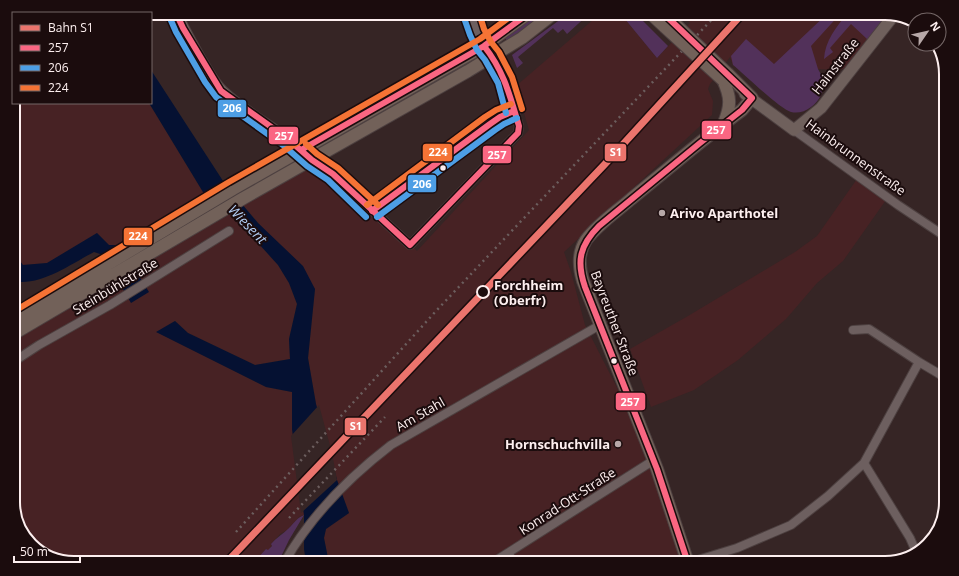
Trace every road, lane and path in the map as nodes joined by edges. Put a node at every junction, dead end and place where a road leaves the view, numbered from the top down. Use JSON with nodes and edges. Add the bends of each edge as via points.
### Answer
{"nodes":[{"id":1,"x":179,"y":20,"type":"edge"},
{"id":2,"x":473,"y":20,"type":"edge"},
{"id":3,"x":519,"y":20,"type":"edge"},
{"id":4,"x":545,"y":20,"type":"edge"},
{"id":5,"x":666,"y":20,"type":"edge"},
{"id":6,"x":890,"y":20,"type":"edge"},
{"id":7,"x":484,"y":46,"type":"junction"},
{"id":8,"x":492,"y":56,"type":"junction"},
{"id":9,"x":725,"y":77,"type":"junction"},
{"id":10,"x":752,"y":98,"type":"junction"},
{"id":11,"x":514,"y":111,"type":"junction"},
{"id":12,"x":723,"y":124,"type":"junction"},
{"id":13,"x":794,"y":130,"type":"junction"},
{"id":14,"x":301,"y":150,"type":"junction"},
{"id":15,"x":312,"y":160,"type":"junction"},
{"id":16,"x":372,"y":211,"type":"junction"},
{"id":17,"x":229,"y":231,"type":"dead end"},
{"id":18,"x":939,"y":232,"type":"edge"},
{"id":19,"x":134,"y":256,"type":"junction"},
{"id":20,"x":93,"y":280,"type":"junction"},
{"id":21,"x":20,"y":317,"type":"edge"},
{"id":22,"x":600,"y":325,"type":"junction"},
{"id":23,"x":20,"y":329,"type":"edge"},
{"id":24,"x":853,"y":330,"type":"dead end"},
{"id":25,"x":20,"y":357,"type":"edge"},
{"id":26,"x":919,"y":362,"type":"junction"},
{"id":27,"x":939,"y":374,"type":"edge"},
{"id":28,"x":654,"y":460,"type":"junction"},
{"id":29,"x":864,"y":462,"type":"junction"},
{"id":30,"x":914,"y":548,"type":"edge"},
{"id":31,"x":508,"y":553,"type":"junction"},
{"id":32,"x":288,"y":556,"type":"edge"},
{"id":33,"x":503,"y":556,"type":"edge"},
{"id":34,"x":510,"y":556,"type":"edge"},
{"id":35,"x":686,"y":556,"type":"edge"},
{"id":36,"x":711,"y":556,"type":"edge"}],
"edges":[{"from":1,"to":14,"type":"street","via":[[221,91]]},
{"from":2,"to":7,"type":"street"},
{"from":3,"to":7,"type":"main road"},
{"from":4,"to":8,"type":"main road"},
{"from":5,"to":9,"type":"main road","bridge":true},
{"from":6,"to":13,"type":"street","name":"Hainstraße","via":[[820,108]]},
{"from":7,"to":8,"type":"main road"},
{"from":7,"to":14,"type":"main road"},
{"from":8,"to":11,"type":"street","via":[[504,80]]},
{"from":8,"to":15,"type":"main road"},
{"from":9,"to":10,"type":"main road"},
{"from":9,"to":12,"type":"main road","via":[[730,98]]},
{"from":10,"to":12,"type":"main road","name":"Bayreuther Straße","via":[[742,110]]},
{"from":10,"to":13,"type":"street","name":"Hainbrunnenstraße"},
{"from":11,"to":16,"type":"street","via":[[490,124]]},
{"from":11,"to":16,"type":"street","via":[[519,126],[518,133],[410,245]]},
{"from":12,"to":22,"type":"main road","name":"Bayreuther Straße","via":[[586,240],[581,253],[581,274]]},
{"from":13,"to":18,"type":"street","name":"Hainbrunnenstraße"},
{"from":14,"to":15,"type":"main road"},
{"from":14,"to":19,"type":"main road","via":[[197,211]]},
{"from":15,"to":16,"type":"street","via":[[333,174]]},
{"from":15,"to":19,"type":"main road","via":[[204,222]]},
{"from":17,"to":25,"type":"street","name":"Steinbühlstraße"},
{"from":19,"to":20,"type":"main road"},
{"from":20,"to":21,"type":"main road"},
{"from":20,"to":23,"type":"main road"},
{"from":22,"to":28,"type":"main road","name":"Bayreuther Straße"},
{"from":22,"to":32,"type":"street","name":"Am Stahl","via":[[391,445],[341,488],[301,536]]},
{"from":24,"to":26,"type":"street","via":[[869,329]]},
{"from":26,"to":27,"type":"street"},
{"from":26,"to":29,"type":"street"},
{"from":28,"to":31,"type":"street","name":"Konrad-Ott-Straße"},
{"from":28,"to":35,"type":"main road","name":"Bayreuther Straße"},
{"from":29,"to":30,"type":"street"},
{"from":29,"to":36,"type":"street","via":[[828,496],[791,525]]},
{"from":31,"to":33,"type":"street","name":"Konrad-Ott-Straße"},
{"from":31,"to":34,"type":"street"}]}
